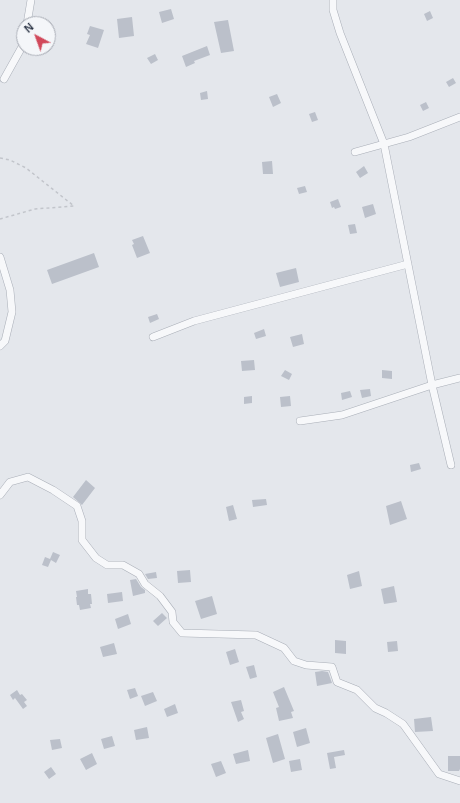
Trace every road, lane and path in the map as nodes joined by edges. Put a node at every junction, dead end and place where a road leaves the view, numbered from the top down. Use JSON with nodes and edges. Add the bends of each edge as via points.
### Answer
{"nodes":[{"id":1,"x":31,"y":0,"type":"edge"},
{"id":2,"x":333,"y":0,"type":"edge"},
{"id":3,"x":28,"y":16,"type":"edge"},
{"id":4,"x":17,"y":56,"type":"edge"},
{"id":5,"x":4,"y":79,"type":"dead end"},
{"id":6,"x":460,"y":117,"type":"edge"},
{"id":7,"x":384,"y":144,"type":"junction"},
{"id":8,"x":355,"y":152,"type":"dead end"},
{"id":9,"x":0,"y":158,"type":"edge"},
{"id":10,"x":0,"y":219,"type":"edge"},
{"id":11,"x":0,"y":257,"type":"edge"},
{"id":12,"x":408,"y":264,"type":"junction"},
{"id":13,"x":153,"y":337,"type":"dead end"},
{"id":14,"x":0,"y":346,"type":"edge"},
{"id":15,"x":460,"y":378,"type":"edge"},
{"id":16,"x":432,"y":385,"type":"junction"},
{"id":17,"x":300,"y":421,"type":"dead end"},
{"id":18,"x":451,"y":465,"type":"dead end"},
{"id":19,"x":0,"y":495,"type":"edge"},
{"id":20,"x":460,"y":781,"type":"edge"}],
"edges":[{"from":1,"to":3,"type":"street"},
{"from":2,"to":7,"type":"street","via":[[333,10],[340,33]]},
{"from":4,"to":5,"type":"street"},
{"from":6,"to":7,"type":"street"},
{"from":7,"to":8,"type":"street"},
{"from":7,"to":12,"type":"street"},
{"from":9,"to":10,"type":"path","via":[[26,168],[74,206],[35,209]]},
{"from":11,"to":14,"type":"street","via":[[10,290],[12,312],[5,341]]},
{"from":12,"to":13,"type":"street","via":[[194,321]]},
{"from":12,"to":16,"type":"street"},
{"from":15,"to":16,"type":"street"},
{"from":16,"to":17,"type":"street","via":[[342,415]]},
{"from":16,"to":18,"type":"street"},
{"from":19,"to":20,"type":"street","via":[[10,482],[28,477],[53,490],[77,506],[82,521],[82,540],[96,558],[107,565],[123,565],[139,574],[145,584],[160,596],[172,612],[173,622],[182,633],[256,634],[284,648],[294,661],[306,665],[332,667],[337,682],[357,690],[375,708],[403,724],[438,774]]}]}
